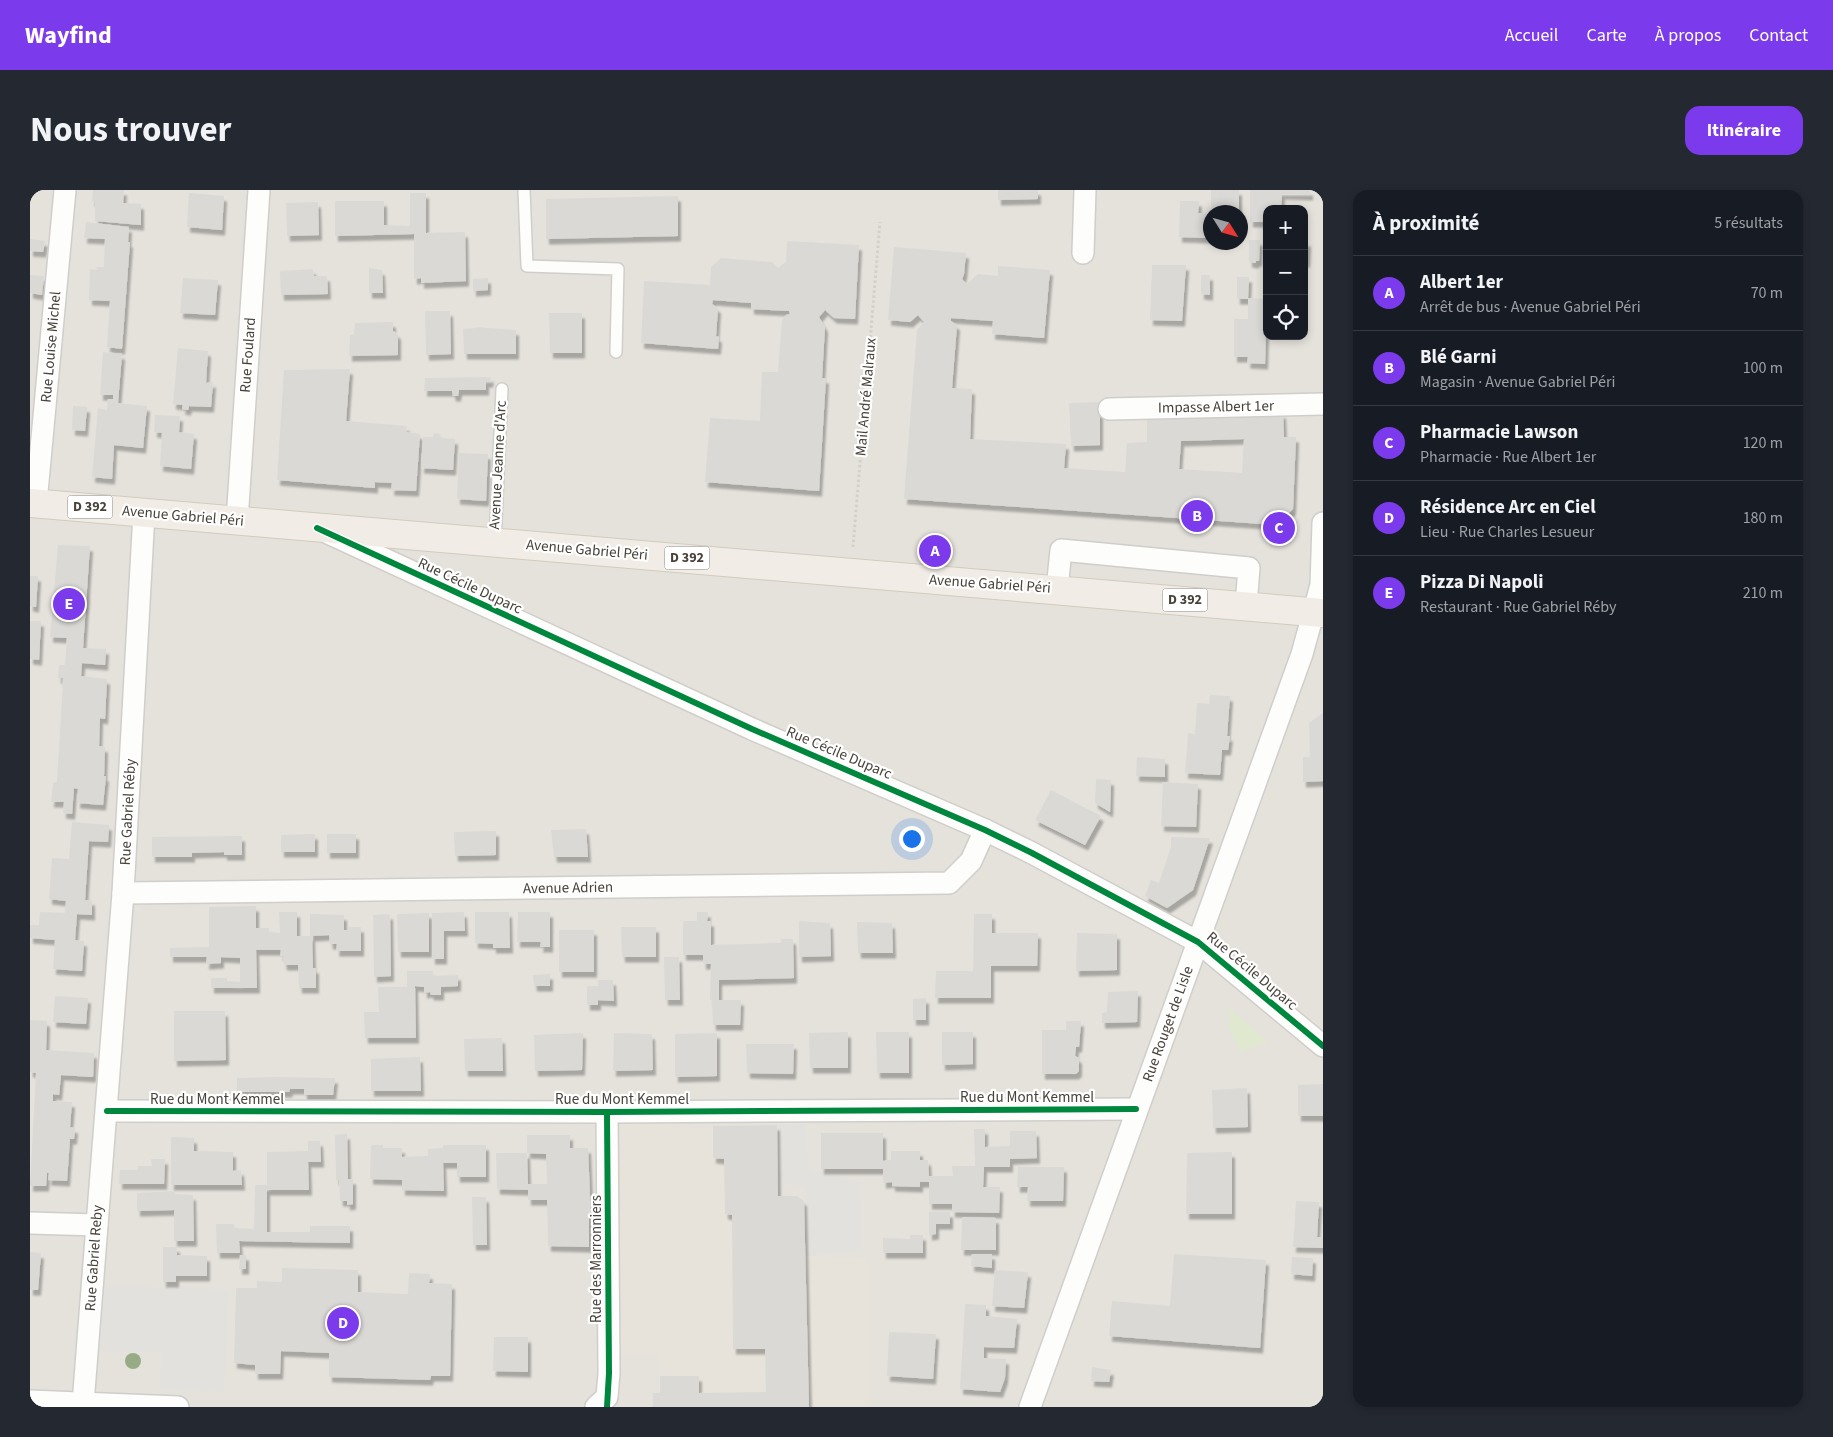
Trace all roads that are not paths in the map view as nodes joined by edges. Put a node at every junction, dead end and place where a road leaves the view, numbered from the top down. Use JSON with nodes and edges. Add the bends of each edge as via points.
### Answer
{"nodes":[{"id":1,"x":65,"y":190,"type":"edge"},
{"id":2,"x":259,"y":190,"type":"edge"},
{"id":3,"x":524,"y":190,"type":"edge"},
{"id":4,"x":1084,"y":190,"type":"edge"},
{"id":5,"x":1083,"y":253,"type":"dead end"},
{"id":6,"x":616,"y":352,"type":"dead end"},
{"id":7,"x":502,"y":389,"type":"dead end"},
{"id":8,"x":1323,"y":404,"type":"edge"},
{"id":9,"x":1109,"y":409,"type":"dead end"},
{"id":10,"x":33,"y":503,"type":"edge"},
{"id":11,"x":144,"y":513,"type":"junction"},
{"id":12,"x":237,"y":521,"type":"junction"},
{"id":13,"x":1323,"y":523,"type":"edge"},
{"id":14,"x":317,"y":528,"type":"junction"},
{"id":15,"x":495,"y":542,"type":"junction"},
{"id":16,"x":1057,"y":589,"type":"junction"},
{"id":17,"x":1246,"y":605,"type":"junction"},
{"id":18,"x":1318,"y":612,"type":"edge"},
{"id":19,"x":985,"y":830,"type":"junction"},
{"id":20,"x":123,"y":893,"type":"junction"},
{"id":21,"x":1198,"y":942,"type":"junction"},
{"id":22,"x":1323,"y":1046,"type":"edge"},
{"id":23,"x":1136,"y":1109,"type":"junction"},
{"id":24,"x":107,"y":1111,"type":"junction"},
{"id":25,"x":607,"y":1112,"type":"junction"},
{"id":26,"x":30,"y":1223,"type":"edge"},
{"id":27,"x":97,"y":1225,"type":"junction"},
{"id":28,"x":30,"y":1401,"type":"edge"},
{"id":29,"x":602,"y":1402,"type":"edge"},
{"id":30,"x":83,"y":1404,"type":"junction"},
{"id":31,"x":178,"y":1407,"type":"edge"},
{"id":32,"x":1030,"y":1407,"type":"edge"}],
"edges":[{"from":1,"to":10,"type":"street","name":"Rue Louise Michel"},
{"from":2,"to":12,"type":"street","name":"Rue Foulard"},
{"from":3,"to":6,"type":"lane","via":[[527,266],[618,269]]},
{"from":4,"to":5,"type":"street"},
{"from":7,"to":15,"type":"lane","name":"Avenue Jeanne d'Arc"},
{"from":8,"to":9,"type":"street","name":"Impasse Albert 1er"},
{"from":10,"to":11,"type":"main road","name":"Avenue Gabriel Péri","number":"D 392"},
{"from":11,"to":12,"type":"main road","name":"Avenue Gabriel Péri","number":"D 392"},
{"from":11,"to":20,"type":"street","name":"Rue Gabriel Réby"},
{"from":12,"to":14,"type":"main road","name":"Avenue Gabriel Péri","number":"D 392"},
{"from":13,"to":18,"type":"street","name":"Rue Rouget de Lisle"},
{"from":14,"to":15,"type":"main road","name":"Avenue Gabriel Péri","number":"D 392"},
{"from":14,"to":19,"type":"street","name":"Rue Cécile Duparc","via":[[752,730]]},
{"from":15,"to":16,"type":"main road","name":"Avenue Gabriel Péri","number":"D 392"},
{"from":16,"to":17,"type":"main road","name":"Avenue Gabriel Péri","number":"D 392"},
{"from":16,"to":17,"type":"street","via":[[1061,550],[1249,568]]},
{"from":17,"to":18,"type":"main road","name":"Avenue Gabriel Péri","number":"D 392"},
{"from":18,"to":21,"type":"street","name":"Rue Rouget de Lisle"},
{"from":19,"to":20,"type":"street","name":"Avenue Adrien","via":[[971,861],[949,883]]},
{"from":19,"to":21,"type":"street","name":"Rue Cécile Duparc"},
{"from":20,"to":24,"type":"street","name":"Rue Gabriel Réby"},
{"from":21,"to":22,"type":"street","name":"Rue Cécile Duparc"},
{"from":21,"to":23,"type":"street","name":"Rue Rouget de Lisle"},
{"from":23,"to":25,"type":"street","name":"Rue du Mont Kemmel"},
{"from":23,"to":32,"type":"street","name":"Rue Rouget de Lisle"},
{"from":24,"to":25,"type":"street","name":"Rue du Mont Kemmel"},
{"from":24,"to":27,"type":"street","name":"Rue Gabriel Reby"},
{"from":25,"to":29,"type":"street","name":"Rue des Marronniers","via":[[609,1373]]},
{"from":26,"to":27,"type":"street"},
{"from":27,"to":30,"type":"street","name":"Rue Gabriel Reby"},
{"from":28,"to":30,"type":"street"},
{"from":30,"to":31,"type":"street"}]}
